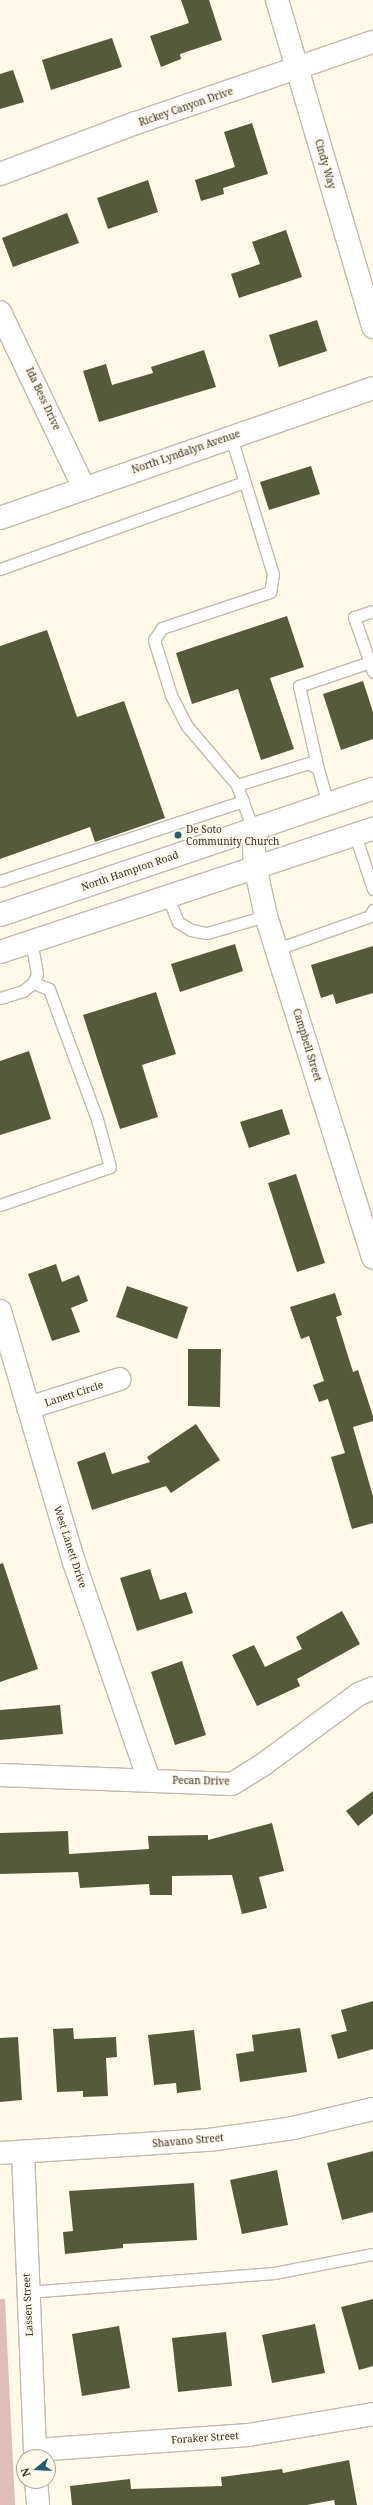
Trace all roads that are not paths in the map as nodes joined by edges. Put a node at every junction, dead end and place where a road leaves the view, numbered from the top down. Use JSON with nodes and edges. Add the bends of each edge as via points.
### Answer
{"nodes":[{"id":1,"x":277,"y":0,"type":"edge"},
{"id":2,"x":373,"y":42,"type":"edge"},
{"id":3,"x":298,"y":69,"type":"junction"},
{"id":4,"x":0,"y":174,"type":"edge"},
{"id":5,"x":0,"y":312,"type":"edge"},
{"id":6,"x":373,"y":327,"type":"edge"},
{"id":7,"x":373,"y":388,"type":"edge"},
{"id":8,"x":231,"y":437,"type":"junction"},
{"id":9,"x":244,"y":482,"type":"junction"},
{"id":10,"x":84,"y":488,"type":"junction"},
{"id":11,"x":0,"y":518,"type":"edge"},
{"id":12,"x":0,"y":569,"type":"edge"},
{"id":13,"x":373,"y":610,"type":"edge"},
{"id":14,"x":371,"y":667,"type":"edge"},
{"id":15,"x":318,"y":769,"type":"junction"},
{"id":16,"x":237,"y":785,"type":"junction"},
{"id":17,"x":373,"y":790,"type":"edge"},
{"id":18,"x":243,"y":801,"type":"junction"},
{"id":19,"x":328,"y":805,"type":"junction"},
{"id":20,"x":253,"y":830,"type":"junction"},
{"id":21,"x":364,"y":832,"type":"edge"},
{"id":22,"x":255,"y":866,"type":"junction"},
{"id":23,"x":130,"y":871,"type":"junction"},
{"id":24,"x":0,"y":881,"type":"edge"},
{"id":25,"x":373,"y":889,"type":"edge"},
{"id":26,"x":167,"y":895,"type":"junction"},
{"id":27,"x":142,"y":904,"type":"junction"},
{"id":28,"x":373,"y":910,"type":"edge"},
{"id":29,"x":0,"y":915,"type":"edge"},
{"id":30,"x":266,"y":916,"type":"junction"},
{"id":31,"x":31,"y":941,"type":"junction"},
{"id":32,"x":277,"y":950,"type":"junction"},
{"id":33,"x":0,"y":952,"type":"edge"},
{"id":34,"x":33,"y":983,"type":"junction"},
{"id":35,"x":0,"y":998,"type":"edge"},
{"id":36,"x":0,"y":1205,"type":"edge"},
{"id":37,"x":373,"y":1258,"type":"edge"},
{"id":38,"x":0,"y":1311,"type":"edge"},
{"id":39,"x":120,"y":1379,"type":"dead end"},
{"id":40,"x":28,"y":1408,"type":"junction"},
{"id":41,"x":373,"y":1688,"type":"edge"},
{"id":42,"x":0,"y":1774,"type":"edge"},
{"id":43,"x":149,"y":1780,"type":"junction"},
{"id":44,"x":373,"y":2109,"type":"edge"},
{"id":45,"x":23,"y":2152,"type":"junction"},
{"id":46,"x":0,"y":2153,"type":"edge"},
{"id":47,"x":373,"y":2254,"type":"edge"},
{"id":48,"x":27,"y":2292,"type":"junction"},
{"id":49,"x":373,"y":2414,"type":"edge"},
{"id":50,"x":35,"y":2449,"type":"edge"},
{"id":51,"x":56,"y":2452,"type":"edge"},
{"id":52,"x":37,"y":2489,"type":"edge"},
{"id":53,"x":38,"y":2505,"type":"edge"}],
"edges":[{"from":1,"to":3,"type":"street","name":"Cindy Way"},
{"from":2,"to":3,"type":"street","name":"Rickey Canyon Drive"},
{"from":3,"to":4,"type":"street","name":"Rickey Canyon Drive","via":[[136,123]]},
{"from":3,"to":6,"type":"street","name":"Cindy Way"},
{"from":5,"to":10,"type":"street","name":"Ida Bess Drive"},
{"from":7,"to":8,"type":"street","name":"North Lyndalyn Avenue"},
{"from":8,"to":9,"type":"lane"},
{"from":8,"to":10,"type":"street","name":"North Lyndalyn Avenue"},
{"from":9,"to":12,"type":"lane"},
{"from":9,"to":16,"type":"lane","via":[[273,574],[270,592],[162,628],[154,640],[171,695],[187,726]]},
{"from":10,"to":11,"type":"street","name":"North Lyndalyn Avenue"},
{"from":13,"to":14,"type":"lane","via":[[354,617]]},
{"from":14,"to":15,"type":"lane","via":[[298,686]]},
{"from":15,"to":16,"type":"lane","via":[[309,763]]},
{"from":15,"to":19,"type":"lane"},
{"from":16,"to":18,"type":"lane"},
{"from":17,"to":19,"type":"street","name":"North Hampton Road"},
{"from":18,"to":20,"type":"lane"},
{"from":18,"to":24,"type":"lane"},
{"from":19,"to":20,"type":"street","name":"North Hampton Road"},
{"from":20,"to":22,"type":"street","name":"Campbell Street"},
{"from":20,"to":23,"type":"street","name":"North Hampton Road"},
{"from":21,"to":22,"type":"street"},
{"from":21,"to":25,"type":"lane"},
{"from":22,"to":26,"type":"street"},
{"from":22,"to":30,"type":"street","name":"Campbell Street"},
{"from":23,"to":27,"type":"street"},
{"from":23,"to":29,"type":"street","name":"North Hampton Road"},
{"from":26,"to":27,"type":"street"},
{"from":26,"to":30,"type":"lane","via":[[178,922],[191,930],[207,933]]},
{"from":27,"to":31,"type":"street"},
{"from":28,"to":32,"type":"lane","via":[[370,916]]},
{"from":30,"to":32,"type":"street","name":"Campbell Street"},
{"from":31,"to":33,"type":"street"},
{"from":31,"to":34,"type":"lane","via":[[37,974]]},
{"from":32,"to":37,"type":"street","name":"Campbell Street"},
{"from":34,"to":35,"type":"lane","via":[[23,991]]},
{"from":34,"to":36,"type":"lane","via":[[49,989],[97,1119],[110,1167]]},
{"from":38,"to":40,"type":"street","name":"West Lanett Drive"},
{"from":39,"to":40,"type":"street","name":"Lanett Circle"},
{"from":40,"to":43,"type":"street","name":"West Lanett Drive","via":[[74,1562]]},
{"from":41,"to":43,"type":"street","name":"Pecan Drive","via":[[359,1694],[264,1764],[232,1784]]},
{"from":42,"to":43,"type":"street","name":"Pecan Drive"},
{"from":44,"to":45,"type":"street","name":"Shavano Street","via":[[293,2128],[209,2140]]},
{"from":45,"to":46,"type":"street","name":"Shavano Street"},
{"from":45,"to":48,"type":"street","name":"Lassen Street"},
{"from":47,"to":48,"type":"lane","via":[[274,2273]]},
{"from":48,"to":50,"type":"street","name":"Lassen Street"},
{"from":49,"to":51,"type":"street","name":"Foraker Street","via":[[248,2435]]},
{"from":52,"to":53,"type":"street"}]}
